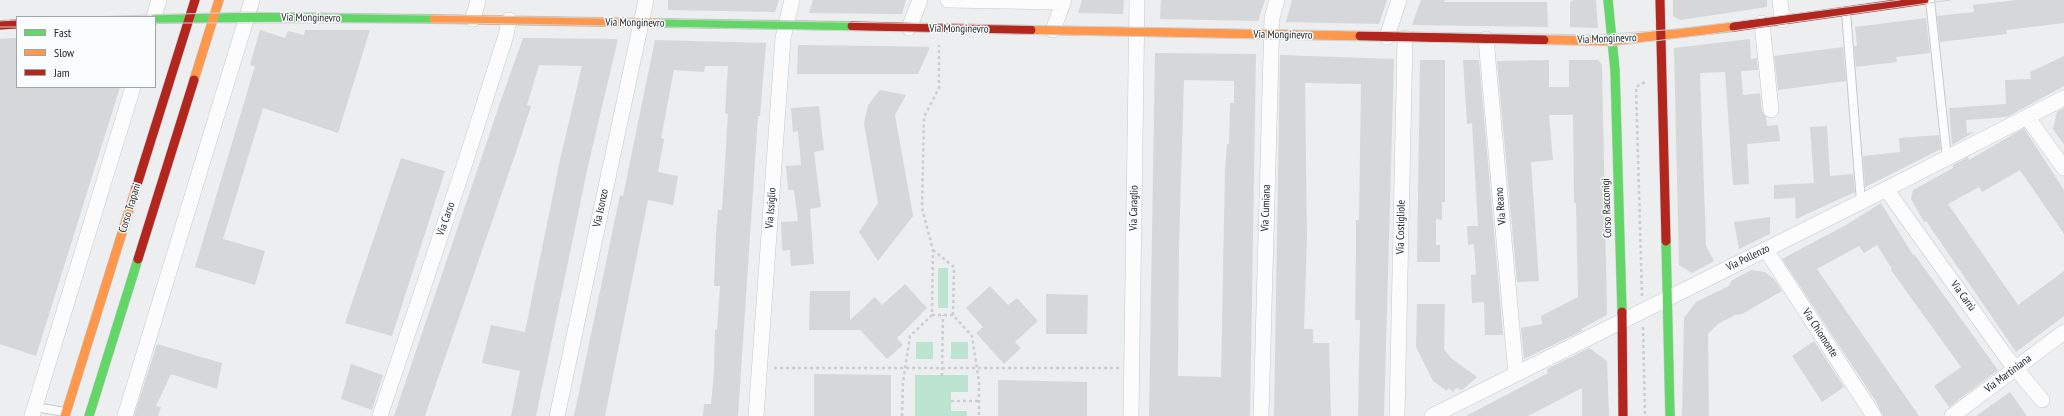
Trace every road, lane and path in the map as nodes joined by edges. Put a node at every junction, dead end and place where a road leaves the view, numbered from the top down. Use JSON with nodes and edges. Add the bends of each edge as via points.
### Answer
{"nodes":[{"id":1,"x":159,"y":0,"type":"edge"},
{"id":2,"x":195,"y":0,"type":"edge"},
{"id":3,"x":219,"y":0,"type":"edge"},
{"id":4,"x":252,"y":0,"type":"edge"},
{"id":5,"x":478,"y":0,"type":"edge"},
{"id":6,"x":646,"y":0,"type":"edge"},
{"id":7,"x":792,"y":0,"type":"edge"},
{"id":8,"x":920,"y":0,"type":"edge"},
{"id":9,"x":948,"y":0,"type":"edge"},
{"id":10,"x":1137,"y":0,"type":"edge"},
{"id":11,"x":1277,"y":0,"type":"edge"},
{"id":12,"x":1400,"y":0,"type":"edge"},
{"id":13,"x":1608,"y":0,"type":"edge"},
{"id":14,"x":1660,"y":0,"type":"edge"},
{"id":15,"x":1780,"y":0,"type":"edge"},
{"id":16,"x":1924,"y":0,"type":"edge"},
{"id":17,"x":1930,"y":0,"type":"edge"},
{"id":18,"x":1063,"y":1,"type":"edge"},
{"id":19,"x":1891,"y":2,"type":"edge"},
{"id":20,"x":1846,"y":11,"type":"junction"},
{"id":21,"x":155,"y":16,"type":"edge"},
{"id":22,"x":156,"y":18,"type":"edge"},
{"id":23,"x":189,"y":18,"type":"junction"},
{"id":24,"x":213,"y":18,"type":"junction"},
{"id":25,"x":246,"y":18,"type":"junction"},
{"id":26,"x":473,"y":19,"type":"junction"},
{"id":27,"x":509,"y":20,"type":"junction"},
{"id":28,"x":1782,"y":20,"type":"junction"},
{"id":29,"x":640,"y":23,"type":"junction"},
{"id":30,"x":1762,"y":23,"type":"junction"},
{"id":31,"x":0,"y":24,"type":"edge"},
{"id":32,"x":16,"y":24,"type":"edge"},
{"id":33,"x":785,"y":26,"type":"junction"},
{"id":34,"x":910,"y":28,"type":"junction"},
{"id":35,"x":1054,"y":30,"type":"junction"},
{"id":36,"x":1136,"y":32,"type":"junction"},
{"id":37,"x":1271,"y":35,"type":"junction"},
{"id":38,"x":1662,"y":36,"type":"junction"},
{"id":39,"x":1387,"y":37,"type":"junction"},
{"id":40,"x":1405,"y":38,"type":"junction"},
{"id":41,"x":1486,"y":39,"type":"junction"},
{"id":42,"x":939,"y":41,"type":"dead end"},
{"id":43,"x":1611,"y":41,"type":"junction"},
{"id":44,"x":1662,"y":71,"type":"junction"},
{"id":45,"x":132,"y":88,"type":"edge"},
{"id":46,"x":2064,"y":98,"type":"edge"},
{"id":47,"x":1771,"y":110,"type":"dead end"},
{"id":48,"x":2027,"y":117,"type":"junction"},
{"id":49,"x":1947,"y":158,"type":"junction"},
{"id":50,"x":2064,"y":168,"type":"edge"},
{"id":51,"x":1886,"y":189,"type":"junction"},
{"id":52,"x":1861,"y":202,"type":"junction"},
{"id":53,"x":933,"y":250,"type":"junction"},
{"id":54,"x":1766,"y":250,"type":"junction"},
{"id":55,"x":1666,"y":298,"type":"junction"},
{"id":56,"x":1642,"y":310,"type":"junction"},
{"id":57,"x":932,"y":314,"type":"junction"},
{"id":58,"x":943,"y":314,"type":"junction"},
{"id":59,"x":953,"y":314,"type":"junction"},
{"id":60,"x":1622,"y":321,"type":"junction"},
{"id":61,"x":2064,"y":332,"type":"edge"},
{"id":62,"x":759,"y":368,"type":"junction"},
{"id":63,"x":905,"y":368,"type":"junction"},
{"id":64,"x":942,"y":368,"type":"junction"},
{"id":65,"x":1131,"y":368,"type":"junction"},
{"id":66,"x":977,"y":369,"type":"junction"},
{"id":67,"x":2016,"y":369,"type":"junction"},
{"id":68,"x":1516,"y":374,"type":"junction"},
{"id":69,"x":942,"y":376,"type":"dead end"},
{"id":70,"x":2042,"y":400,"type":"dead end"},
{"id":71,"x":951,"y":401,"type":"dead end"},
{"id":72,"x":979,"y":401,"type":"junction"},
{"id":73,"x":34,"y":411,"type":"edge"},
{"id":74,"x":65,"y":414,"type":"edge"},
{"id":75,"x":89,"y":416,"type":"edge"},
{"id":76,"x":125,"y":416,"type":"edge"},
{"id":77,"x":380,"y":416,"type":"edge"},
{"id":78,"x":557,"y":416,"type":"edge"},
{"id":79,"x":756,"y":416,"type":"edge"},
{"id":80,"x":902,"y":416,"type":"edge"},
{"id":81,"x":979,"y":416,"type":"edge"},
{"id":82,"x":1131,"y":416,"type":"edge"},
{"id":83,"x":1261,"y":416,"type":"edge"},
{"id":84,"x":1397,"y":416,"type":"edge"},
{"id":85,"x":1432,"y":416,"type":"edge"},
{"id":86,"x":1623,"y":416,"type":"edge"},
{"id":87,"x":1645,"y":416,"type":"edge"},
{"id":88,"x":1670,"y":416,"type":"edge"},
{"id":89,"x":1874,"y":416,"type":"edge"},
{"id":90,"x":1952,"y":416,"type":"edge"}],
"edges":[{"from":1,"to":21,"type":"street"},
{"from":2,"to":23,"type":"street","name":"Corso Trapani"},
{"from":3,"to":24,"type":"street","name":"Corso Trapani"},
{"from":4,"to":25,"type":"street"},
{"from":5,"to":26,"type":"street"},
{"from":6,"to":29,"type":"street","name":"Via Isonzo"},
{"from":7,"to":33,"type":"street","name":"Via Issiglio"},
{"from":8,"to":34,"type":"street"},
{"from":9,"to":18,"type":"street"},
{"from":10,"to":36,"type":"street","name":"Via Caraglio"},
{"from":11,"to":37,"type":"street","name":"Via Cumiana"},
{"from":12,"to":39,"type":"street"},
{"from":13,"to":43,"type":"street","name":"Corso Racconigi"},
{"from":14,"to":38,"type":"street"},
{"from":15,"to":28,"type":"street"},
{"from":16,"to":19,"type":"street","name":"Via Monginevro"},
{"from":17,"to":49,"type":"lane"},
{"from":18,"to":35,"type":"street"},
{"from":19,"to":20,"type":"street","name":"Via Monginevro"},
{"from":20,"to":28,"type":"street","name":"Via Monginevro"},
{"from":20,"to":52,"type":"lane"},
{"from":22,"to":23,"type":"street","name":"Via Monginevro"},
{"from":23,"to":24,"type":"street","name":"Via Monginevro"},
{"from":23,"to":74,"type":"street","name":"Corso Trapani"},
{"from":24,"to":25,"type":"street","name":"Via Monginevro"},
{"from":24,"to":75,"type":"street","name":"Corso Trapani"},
{"from":25,"to":26,"type":"street","name":"Via Monginevro"},
{"from":25,"to":76,"type":"street"},
{"from":26,"to":27,"type":"street","name":"Via Monginevro"},
{"from":27,"to":29,"type":"street","name":"Via Monginevro"},
{"from":27,"to":77,"type":"street","name":"Via Carso","via":[[470,148]]},
{"from":28,"to":30,"type":"street","name":"Via Monginevro"},
{"from":29,"to":33,"type":"street","name":"Via Monginevro"},
{"from":29,"to":78,"type":"street","name":"Via Isonzo"},
{"from":30,"to":38,"type":"street","name":"Via Monginevro"},
{"from":30,"to":47,"type":"street"},
{"from":31,"to":32,"type":"street"},
{"from":33,"to":34,"type":"street","name":"Via Monginevro"},
{"from":33,"to":62,"type":"street","name":"Via Issiglio"},
{"from":34,"to":35,"type":"street","name":"Via Monginevro"},
{"from":35,"to":36,"type":"street","name":"Via Monginevro"},
{"from":36,"to":37,"type":"street","name":"Via Monginevro"},
{"from":36,"to":65,"type":"street","name":"Via Caraglio"},
{"from":37,"to":39,"type":"street","name":"Via Monginevro"},
{"from":37,"to":83,"type":"street","name":"Via Cumiana"},
{"from":38,"to":43,"type":"street","name":"Via Monginevro"},
{"from":38,"to":44,"type":"street"},
{"from":39,"to":40,"type":"street","name":"Via Monginevro"},
{"from":40,"to":41,"type":"street","name":"Via Monginevro"},
{"from":40,"to":84,"type":"street","name":"Via Costigliole"},
{"from":41,"to":43,"type":"street","name":"Via Monginevro"},
{"from":41,"to":68,"type":"street","name":"Via Reano"},
{"from":42,"to":53,"type":"path","via":[[939,88],[924,117],[922,208]]},
{"from":43,"to":60,"type":"street","name":"Corso Racconigi","via":[[1614,62]]},
{"from":44,"to":55,"type":"street"},
{"from":44,"to":56,"type":"path","via":[[1636,87]]},
{"from":45,"to":73,"type":"street"},
{"from":46,"to":48,"type":"street","name":"Via Pollenzo"},
{"from":48,"to":49,"type":"street","name":"Via Pollenzo"},
{"from":48,"to":50,"type":"street"},
{"from":49,"to":51,"type":"street","name":"Via Pollenzo"},
{"from":51,"to":52,"type":"street","name":"Via Pollenzo"},
{"from":51,"to":67,"type":"street","name":"Via Carrù"},
{"from":52,"to":54,"type":"street","name":"Via Pollenzo"},
{"from":53,"to":57,"type":"path"},
{"from":53,"to":59,"type":"path","via":[[954,267]]},
{"from":54,"to":55,"type":"street","name":"Via Pollenzo"},
{"from":54,"to":89,"type":"street","name":"Via Chiomonte"},
{"from":55,"to":56,"type":"street","name":"Via Pollenzo"},
{"from":55,"to":88,"type":"street"},
{"from":56,"to":60,"type":"street","name":"Via Pollenzo"},
{"from":56,"to":87,"type":"path"},
{"from":57,"to":58,"type":"path"},
{"from":57,"to":63,"type":"path","via":[[910,336]]},
{"from":58,"to":59,"type":"path"},
{"from":58,"to":64,"type":"path"},
{"from":59,"to":66,"type":"path","via":[[972,336]]},
{"from":60,"to":68,"type":"street","name":"Via Pollenzo"},
{"from":60,"to":86,"type":"street","name":"Corso Racconigi"},
{"from":61,"to":67,"type":"street","name":"Via Martiniana"},
{"from":62,"to":63,"type":"path"},
{"from":62,"to":79,"type":"street","name":"Via Issiglio"},
{"from":63,"to":64,"type":"path"},
{"from":63,"to":80,"type":"path"},
{"from":64,"to":66,"type":"path"},
{"from":64,"to":69,"type":"path"},
{"from":65,"to":66,"type":"path"},
{"from":65,"to":82,"type":"street","name":"Via Caraglio"},
{"from":66,"to":72,"type":"path"},
{"from":67,"to":70,"type":"street","name":"Via Carrù"},
{"from":67,"to":90,"type":"street","name":"Via Martiniana"},
{"from":68,"to":85,"type":"street","name":"Via Pollenzo"},
{"from":71,"to":72,"type":"path"},
{"from":72,"to":81,"type":"path"},
{"from":73,"to":74,"type":"lane"}]}
